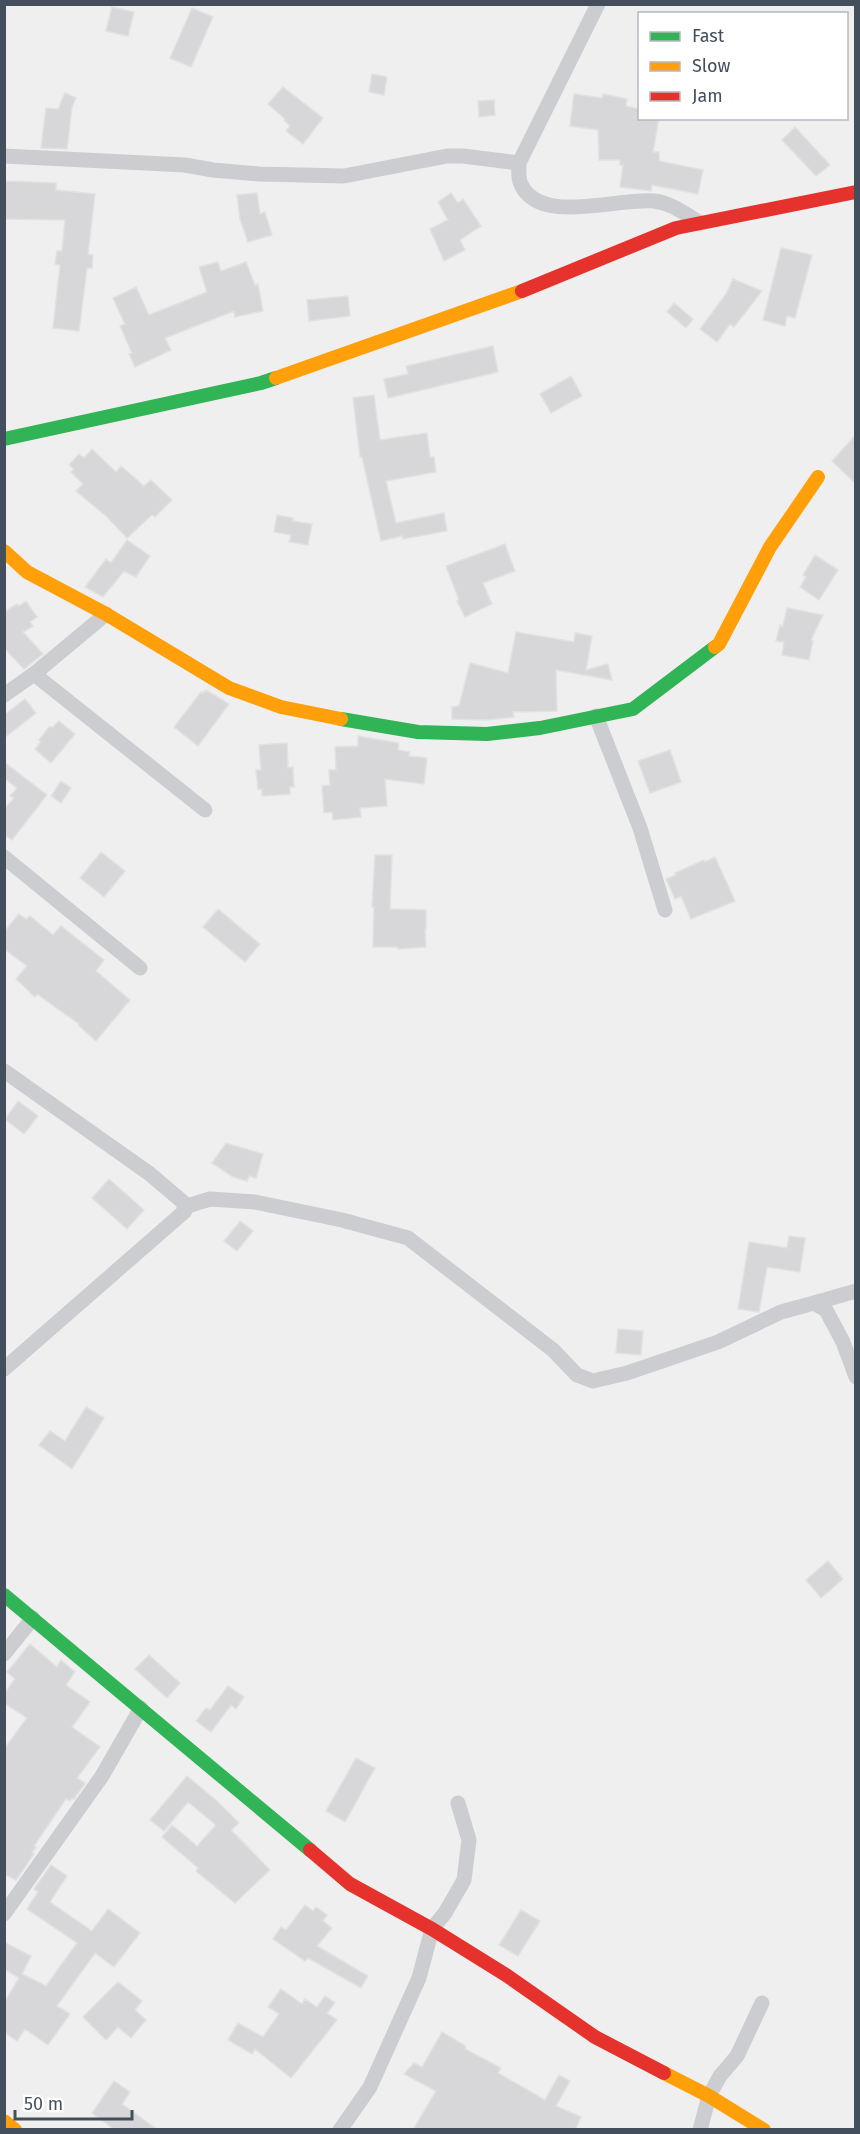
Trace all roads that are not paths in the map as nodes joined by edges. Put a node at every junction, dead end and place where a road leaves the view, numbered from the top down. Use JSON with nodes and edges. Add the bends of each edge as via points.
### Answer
{"nodes":[{"id":1,"x":598,"y":4,"type":"edge"},
{"id":2,"x":4,"y":156,"type":"edge"},
{"id":3,"x":519,"y":163,"type":"junction"},
{"id":4,"x":855,"y":192,"type":"edge"},
{"id":5,"x":700,"y":223,"type":"junction"},
{"id":6,"x":4,"y":439,"type":"edge"},
{"id":7,"x":818,"y":477,"type":"dead end"},
{"id":8,"x":4,"y":551,"type":"edge"},
{"id":9,"x":106,"y":614,"type":"junction"},
{"id":10,"x":34,"y":674,"type":"junction"},
{"id":11,"x":4,"y":695,"type":"edge"},
{"id":12,"x":596,"y":716,"type":"junction"},
{"id":13,"x":205,"y":810,"type":"dead end"},
{"id":14,"x":4,"y":857,"type":"edge"},
{"id":15,"x":665,"y":910,"type":"dead end"},
{"id":16,"x":140,"y":968,"type":"dead end"},
{"id":17,"x":4,"y":1071,"type":"edge"},
{"id":18,"x":184,"y":1207,"type":"junction"},
{"id":19,"x":855,"y":1291,"type":"edge"},
{"id":20,"x":814,"y":1303,"type":"junction"},
{"id":21,"x":4,"y":1369,"type":"edge"},
{"id":22,"x":855,"y":1377,"type":"edge"},
{"id":23,"x":4,"y":1595,"type":"edge"},
{"id":24,"x":33,"y":1618,"type":"junction"},
{"id":25,"x":4,"y":1654,"type":"edge"},
{"id":26,"x":141,"y":1708,"type":"junction"},
{"id":27,"x":458,"y":1803,"type":"dead end"},
{"id":28,"x":4,"y":1914,"type":"edge"},
{"id":29,"x":432,"y":1929,"type":"junction"},
{"id":30,"x":762,"y":2003,"type":"dead end"},
{"id":31,"x":709,"y":2096,"type":"junction"},
{"id":32,"x":4,"y":2121,"type":"edge"},
{"id":33,"x":15,"y":2130,"type":"edge"},
{"id":34,"x":340,"y":2130,"type":"edge"},
{"id":35,"x":700,"y":2130,"type":"edge"},
{"id":36,"x":764,"y":2130,"type":"edge"}],
"edges":[{"from":1,"to":3,"type":"street"},
{"from":2,"to":3,"type":"street","via":[[344,176],[447,156]]},
{"from":3,"to":5,"type":"street","via":[[519,180],[528,195],[540,202],[560,207],[651,200],[666,203]]},
{"from":4,"to":5,"type":"main road"},
{"from":5,"to":6,"type":"main road","via":[[654,236],[541,284],[261,383]]},
{"from":7,"to":12,"type":"main road","via":[[770,547],[718,644],[633,709]]},
{"from":8,"to":9,"type":"main road","via":[[27,572]]},
{"from":9,"to":10,"type":"street"},
{"from":9,"to":12,"type":"main road","via":[[229,688],[280,707],[418,732],[487,734]]},
{"from":10,"to":11,"type":"street"},
{"from":10,"to":13,"type":"street"},
{"from":12,"to":15,"type":"street","via":[[640,828]]},
{"from":14,"to":16,"type":"street"},
{"from":17,"to":18,"type":"street","via":[[150,1174]]},
{"from":18,"to":20,"type":"street","via":[[210,1199],[255,1202],[408,1238],[553,1350],[577,1375],[592,1381],[718,1342],[781,1312]]},
{"from":18,"to":21,"type":"street","via":[[185,1211]]},
{"from":19,"to":20,"type":"street"},
{"from":20,"to":22,"type":"street","via":[[826,1310]]},
{"from":23,"to":24,"type":"main road"},
{"from":24,"to":25,"type":"street"},
{"from":24,"to":26,"type":"main road"},
{"from":26,"to":28,"type":"street","via":[[102,1776]]},
{"from":26,"to":29,"type":"main road","via":[[350,1884]]},
{"from":27,"to":29,"type":"street","via":[[470,1840],[464,1881]]},
{"from":29,"to":31,"type":"main road","via":[[595,2037]]},
{"from":29,"to":34,"type":"street","via":[[419,1978],[370,2087]]},
{"from":30,"to":31,"type":"street","via":[[736,2056]]},
{"from":31,"to":35,"type":"street"},
{"from":31,"to":36,"type":"main road"},
{"from":32,"to":33,"type":"main road"}]}
